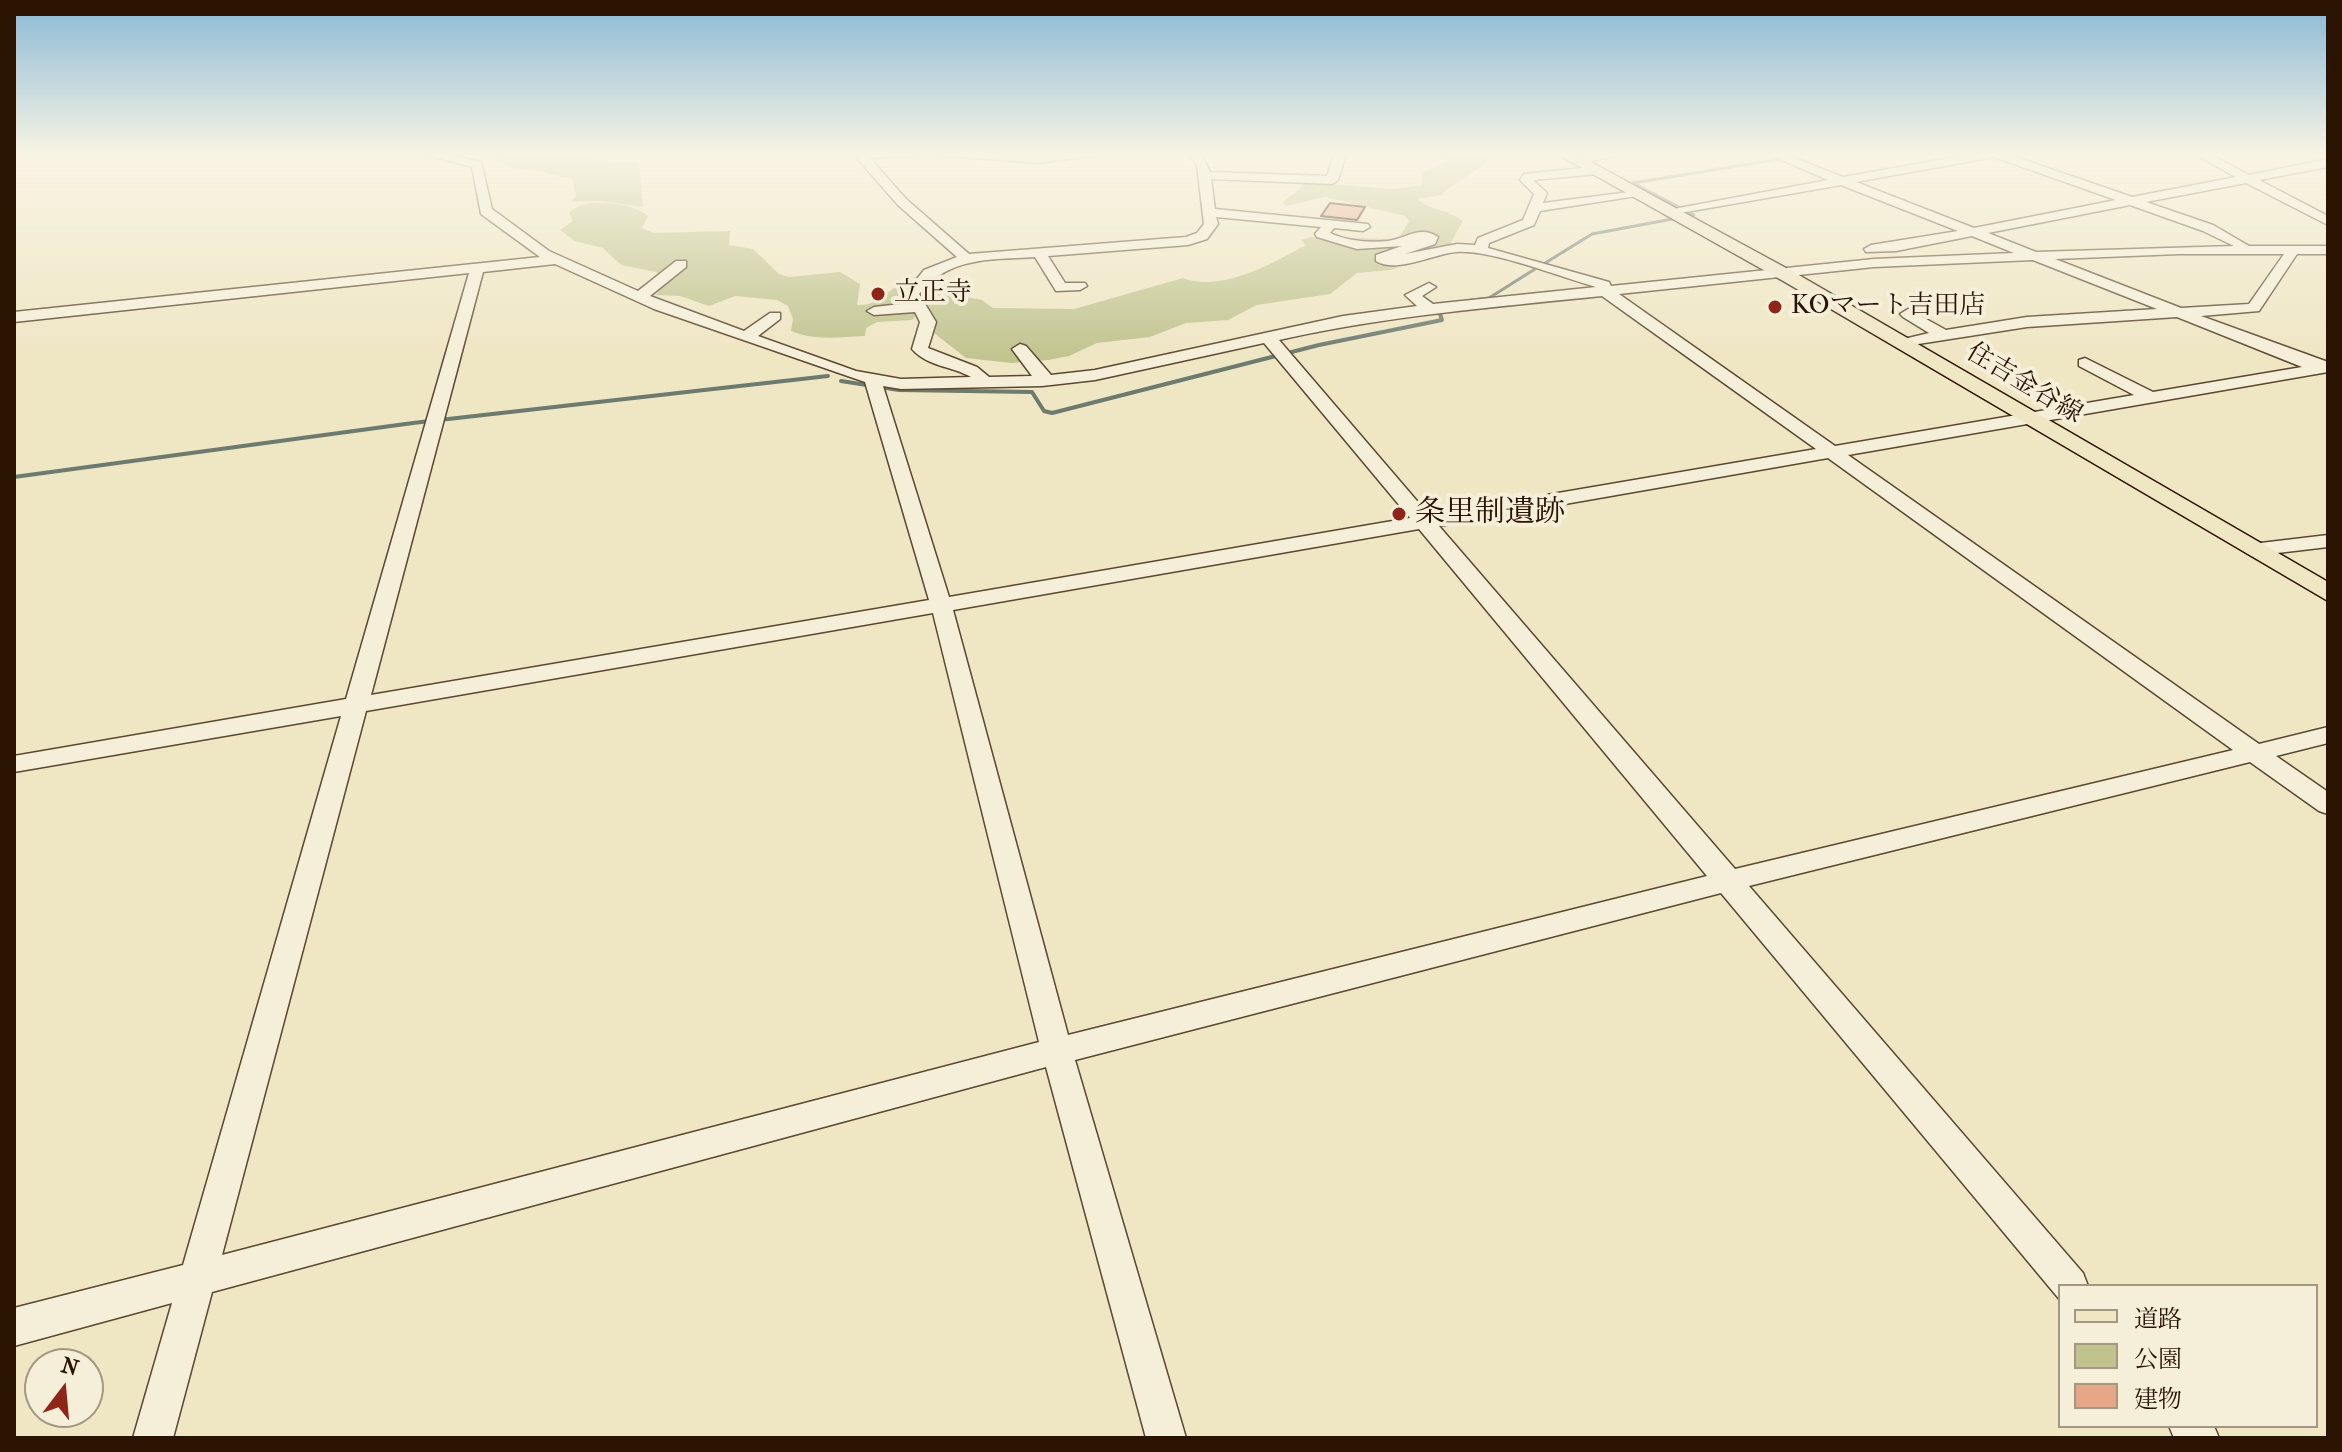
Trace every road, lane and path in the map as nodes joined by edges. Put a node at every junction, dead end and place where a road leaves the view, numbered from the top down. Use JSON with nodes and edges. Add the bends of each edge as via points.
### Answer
{"nodes":[{"id":1,"x":502,"y":223,"type":"edge"},
{"id":2,"x":926,"y":223,"type":"edge"},
{"id":3,"x":1211,"y":223,"type":"edge"},
{"id":4,"x":1329,"y":223,"type":"edge"},
{"id":5,"x":1498,"y":223,"type":"dead end"},
{"id":6,"x":1527,"y":223,"type":"edge"},
{"id":7,"x":1695,"y":223,"type":"edge"},
{"id":8,"x":1943,"y":223,"type":"edge"},
{"id":9,"x":2020,"y":223,"type":"edge"},
{"id":10,"x":2193,"y":223,"type":"edge"},
{"id":11,"x":1516,"y":228,"type":"junction"},
{"id":12,"x":1968,"y":233,"type":"junction"},
{"id":13,"x":1894,"y":247,"type":"junction"},
{"id":14,"x":2249,"y":248,"type":"junction"},
{"id":15,"x":2294,"y":249,"type":"junction"},
{"id":16,"x":1480,"y":250,"type":"junction"},
{"id":17,"x":2328,"y":250,"type":"edge"},
{"id":18,"x":1039,"y":252,"type":"junction"},
{"id":19,"x":966,"y":258,"type":"junction"},
{"id":20,"x":2032,"y":258,"type":"junction"},
{"id":21,"x":554,"y":260,"type":"junction"},
{"id":22,"x":1762,"y":261,"type":"junction"},
{"id":23,"x":1955,"y":261,"type":"junction"},
{"id":24,"x":1897,"y":263,"type":"junction"},
{"id":25,"x":681,"y":264,"type":"dead end"},
{"id":26,"x":477,"y":269,"type":"junction"},
{"id":27,"x":1782,"y":273,"type":"junction"},
{"id":28,"x":1982,"y":277,"type":"dead end"},
{"id":29,"x":1080,"y":286,"type":"dead end"},
{"id":30,"x":1429,"y":287,"type":"dead end"},
{"id":31,"x":1611,"y":289,"type":"junction"},
{"id":32,"x":638,"y":297,"type":"junction"},
{"id":33,"x":920,"y":307,"type":"junction"},
{"id":34,"x":1435,"y":308,"type":"junction"},
{"id":35,"x":874,"y":311,"type":"dead end"},
{"id":36,"x":1908,"y":314,"type":"dead end"},
{"id":37,"x":2174,"y":314,"type":"junction"},
{"id":38,"x":775,"y":316,"type":"dead end"},
{"id":39,"x":14,"y":317,"type":"edge"},
{"id":40,"x":1985,"y":329,"type":"junction"},
{"id":41,"x":1944,"y":335,"type":"junction"},
{"id":42,"x":1267,"y":336,"type":"junction"},
{"id":43,"x":745,"y":338,"type":"junction"},
{"id":44,"x":1899,"y":342,"type":"junction"},
{"id":45,"x":2009,"y":342,"type":"dead end"},
{"id":46,"x":1020,"y":349,"type":"dead end"},
{"id":47,"x":2085,"y":363,"type":"dead end"},
{"id":48,"x":2326,"y":369,"type":"edge"},
{"id":49,"x":1042,"y":381,"type":"junction"},
{"id":50,"x":981,"y":384,"type":"junction"},
{"id":51,"x":874,"y":385,"type":"junction"},
{"id":52,"x":2150,"y":397,"type":"junction"},
{"id":53,"x":2025,"y":418,"type":"junction"},
{"id":54,"x":1829,"y":452,"type":"junction"},
{"id":55,"x":1422,"y":521,"type":"junction"},
{"id":56,"x":2328,"y":541,"type":"edge"},
{"id":57,"x":2252,"y":550,"type":"junction"},
{"id":58,"x":2328,"y":593,"type":"edge"},
{"id":59,"x":942,"y":607,"type":"junction"},
{"id":60,"x":358,"y":706,"type":"junction"},
{"id":61,"x":2328,"y":735,"type":"edge"},
{"id":62,"x":2254,"y":754,"type":"junction"},
{"id":63,"x":14,"y":764,"type":"edge"},
{"id":64,"x":2328,"y":805,"type":"edge"},
{"id":65,"x":1728,"y":881,"type":"junction"},
{"id":66,"x":1057,"y":1051,"type":"junction"},
{"id":67,"x":196,"y":1280,"type":"junction"},
{"id":68,"x":2068,"y":1284,"type":"edge"},
{"id":69,"x":14,"y":1327,"type":"edge"},
{"id":70,"x":153,"y":1438,"type":"edge"},
{"id":71,"x":1166,"y":1438,"type":"edge"}],
"edges":[{"from":1,"to":21,"type":"street"},
{"from":2,"to":19,"type":"street"},
{"from":3,"to":18,"type":"street","via":[[1207,231],[1188,241]]},
{"from":4,"to":16,"type":"street","via":[[1322,234],[1357,235],[1387,245],[1418,235],[1431,237],[1381,258],[1387,262],[1457,248]]},
{"from":5,"to":11,"type":"street"},
{"from":6,"to":11,"type":"street"},
{"from":7,"to":22,"type":"main road","name":"住吉金谷線"},
{"from":8,"to":12,"type":"street"},
{"from":9,"to":12,"type":"street"},
{"from":10,"to":14,"type":"street"},
{"from":11,"to":16,"type":"street","via":[[1483,241]]},
{"from":12,"to":13,"type":"street"},
{"from":12,"to":20,"type":"street"},
{"from":13,"to":22,"type":"street"},
{"from":13,"to":24,"type":"street"},
{"from":14,"to":15,"type":"street"},
{"from":14,"to":20,"type":"street"},
{"from":15,"to":17,"type":"street"},
{"from":15,"to":37,"type":"street","via":[[2254,308]]},
{"from":16,"to":31,"type":"street"},
{"from":18,"to":19,"type":"street"},
{"from":18,"to":29,"type":"street","via":[[1061,288]]},
{"from":19,"to":33,"type":"street","via":[[929,273],[912,294]]},
{"from":20,"to":23,"type":"street"},
{"from":20,"to":37,"type":"street"},
{"from":21,"to":26,"type":"street"},
{"from":21,"to":32,"type":"street"},
{"from":22,"to":27,"type":"main road","name":"住吉金谷線"},
{"from":23,"to":24,"type":"street"},
{"from":23,"to":28,"type":"street"},
{"from":24,"to":27,"type":"street"},
{"from":25,"to":32,"type":"street"},
{"from":26,"to":39,"type":"street"},
{"from":26,"to":60,"type":"street"},
{"from":27,"to":31,"type":"street"},
{"from":27,"to":44,"type":"main road","name":"住吉金谷線"},
{"from":30,"to":34,"type":"street","via":[[1412,295]]},
{"from":31,"to":34,"type":"street"},
{"from":31,"to":54,"type":"street"},
{"from":32,"to":43,"type":"street"},
{"from":33,"to":35,"type":"street"},
{"from":33,"to":50,"type":"street","via":[[928,322],[920,349],[936,363],[973,370],[983,376]]},
{"from":34,"to":42,"type":"street"},
{"from":36,"to":41,"type":"street"},
{"from":37,"to":40,"type":"street"},
{"from":37,"to":48,"type":"street"},
{"from":38,"to":43,"type":"street"},
{"from":40,"to":41,"type":"street"},
{"from":40,"to":45,"type":"street"},
{"from":41,"to":44,"type":"street"},
{"from":42,"to":49,"type":"street","via":[[1095,375]]},
{"from":42,"to":55,"type":"street"},
{"from":43,"to":51,"type":"street"},
{"from":44,"to":53,"type":"main road","name":"住吉金谷線"},
{"from":46,"to":49,"type":"street"},
{"from":47,"to":52,"type":"street"},
{"from":48,"to":52,"type":"street"},
{"from":49,"to":50,"type":"street"},
{"from":50,"to":51,"type":"street"},
{"from":51,"to":59,"type":"street"},
{"from":52,"to":53,"type":"street"},
{"from":53,"to":54,"type":"street"},
{"from":53,"to":57,"type":"main road","name":"住吉金谷線"},
{"from":54,"to":55,"type":"street"},
{"from":54,"to":62,"type":"street"},
{"from":55,"to":59,"type":"street"},
{"from":55,"to":65,"type":"street"},
{"from":56,"to":57,"type":"street"},
{"from":57,"to":58,"type":"main road","name":"住吉金谷線"},
{"from":59,"to":60,"type":"street"},
{"from":59,"to":66,"type":"street"},
{"from":60,"to":63,"type":"street"},
{"from":60,"to":67,"type":"street"},
{"from":61,"to":62,"type":"street"},
{"from":62,"to":64,"type":"street"},
{"from":62,"to":65,"type":"street"},
{"from":65,"to":66,"type":"street"},
{"from":65,"to":68,"type":"street"},
{"from":66,"to":67,"type":"street"},
{"from":66,"to":71,"type":"street"},
{"from":67,"to":69,"type":"street"},
{"from":67,"to":70,"type":"street"}]}
